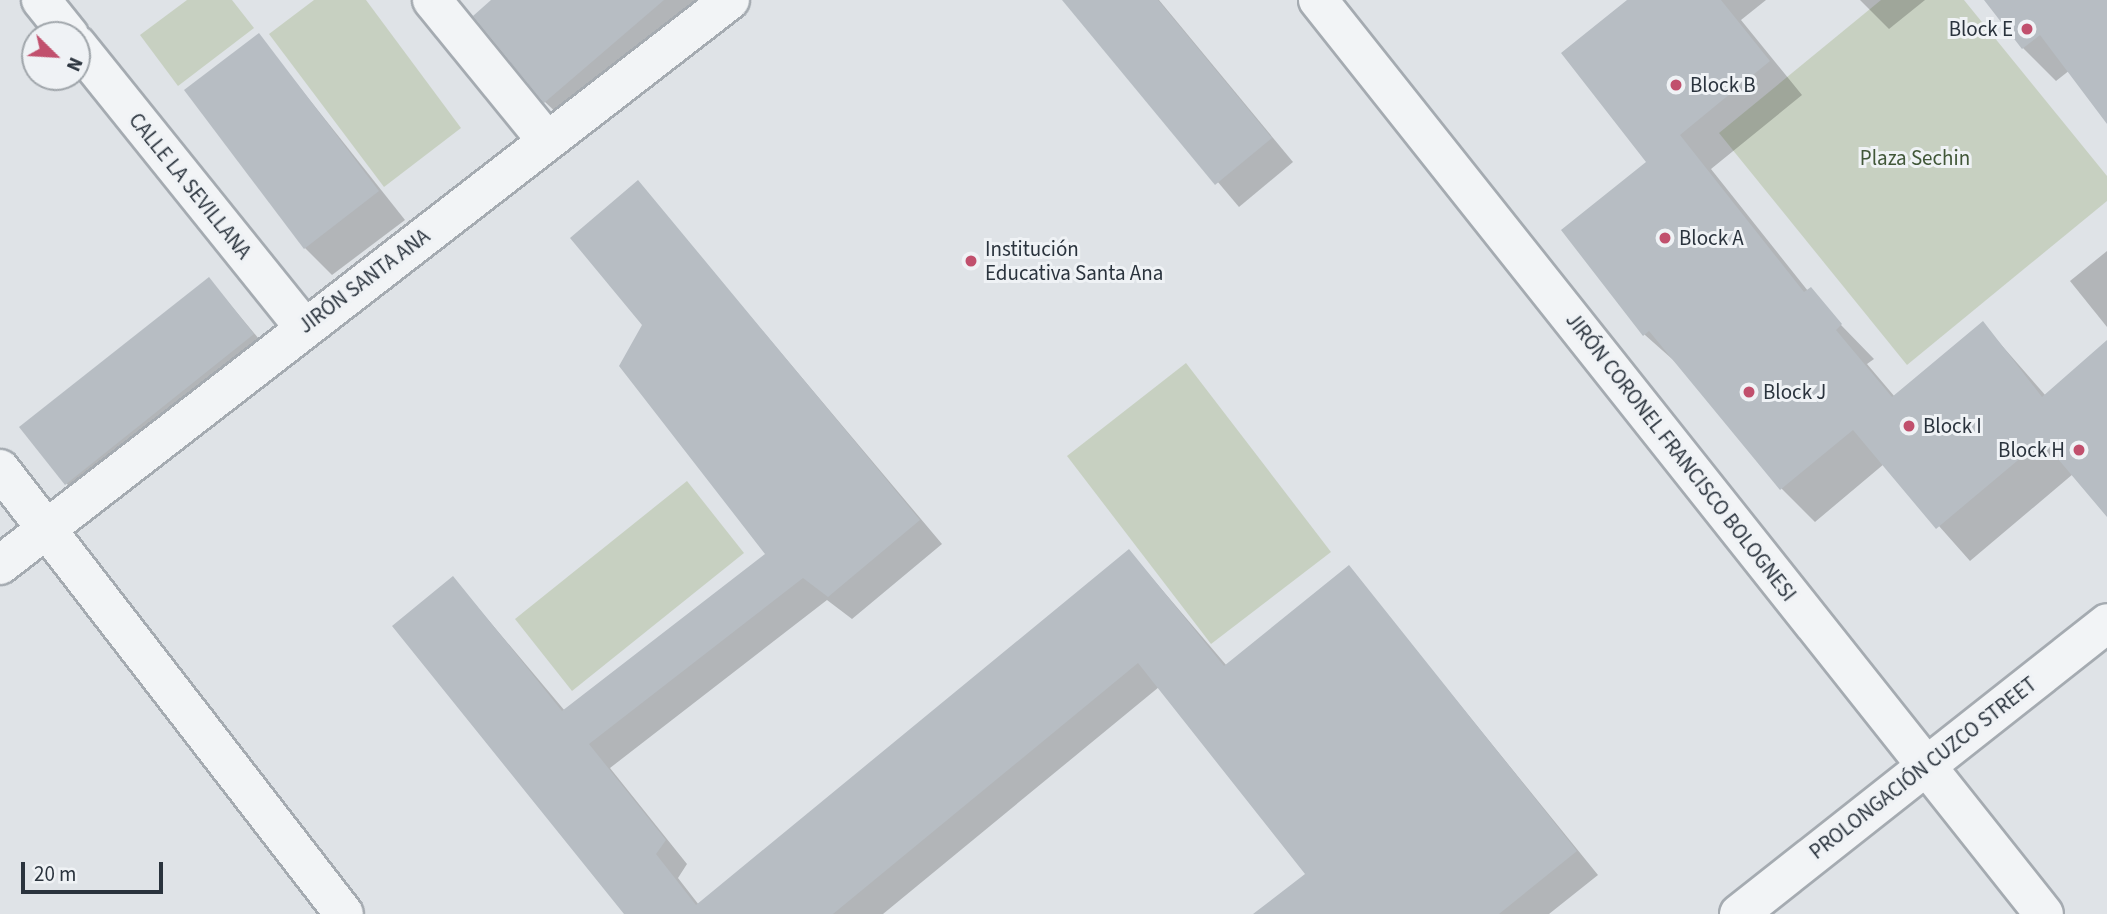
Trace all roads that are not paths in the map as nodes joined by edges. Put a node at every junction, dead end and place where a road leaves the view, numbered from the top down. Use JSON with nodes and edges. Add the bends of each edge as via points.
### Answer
{"nodes":[{"id":1,"x":41,"y":0,"type":"edge"},
{"id":2,"x":432,"y":0,"type":"edge"},
{"id":3,"x":730,"y":0,"type":"edge"},
{"id":4,"x":1318,"y":0,"type":"edge"},
{"id":5,"x":58,"y":21,"type":"edge"},
{"id":6,"x":91,"y":62,"type":"edge"},
{"id":7,"x":547,"y":141,"type":"junction"},
{"id":8,"x":304,"y":327,"type":"junction"},
{"id":9,"x":0,"y":469,"type":"edge"},
{"id":10,"x":47,"y":529,"type":"junction"},
{"id":11,"x":0,"y":565,"type":"edge"},
{"id":12,"x":2107,"y":623,"type":"edge"},
{"id":13,"x":1924,"y":765,"type":"junction"},
{"id":14,"x":344,"y":914,"type":"edge"},
{"id":15,"x":1739,"y":914,"type":"edge"},
{"id":16,"x":2044,"y":914,"type":"edge"}],
"edges":[{"from":1,"to":5,"type":"street"},
{"from":2,"to":7,"type":"street"},
{"from":3,"to":7,"type":"street","name":"JIRÓN SANTA ANA"},
{"from":4,"to":13,"type":"street","name":"JIRÓN CORONEL FRANCISCO BOLOGNESI"},
{"from":6,"to":8,"type":"street","name":"CALLE LA SEVILLANA"},
{"from":7,"to":8,"type":"street","name":"JIRÓN SANTA ANA"},
{"from":8,"to":10,"type":"street","name":"JIRÓN SANTA ANA"},
{"from":9,"to":10,"type":"street"},
{"from":10,"to":11,"type":"street","name":"JIRÓN SANTA ANA"},
{"from":10,"to":14,"type":"street"},
{"from":12,"to":13,"type":"street","name":"PROLONGACIÓN CUZCO STREET"},
{"from":13,"to":15,"type":"street","name":"PROLONGACIÓN CUZCO STREET"},
{"from":13,"to":16,"type":"street","name":"JIRÓN CORONEL FRANCISCO BOLOGNESI"}]}
